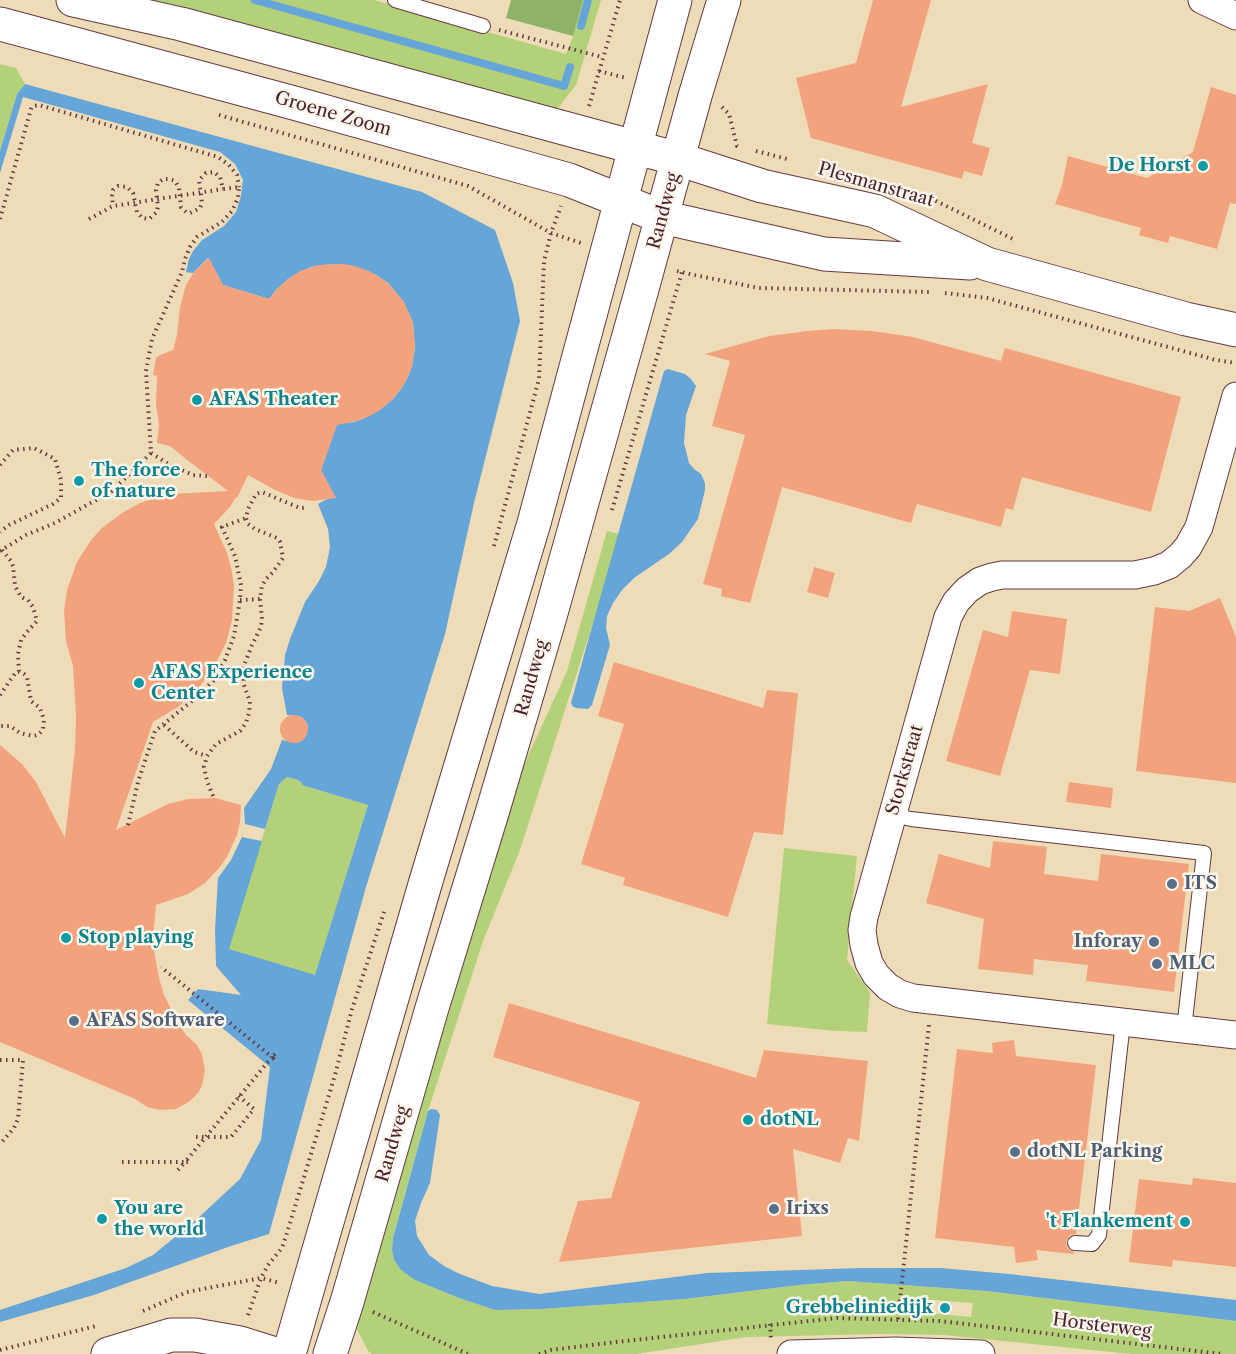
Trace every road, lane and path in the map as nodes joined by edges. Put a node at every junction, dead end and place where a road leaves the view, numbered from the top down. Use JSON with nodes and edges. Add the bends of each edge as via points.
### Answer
{"nodes":[{"id":1,"x":73,"y":0,"type":"edge"},
{"id":2,"x":395,"y":0,"type":"edge"},
{"id":3,"x":620,"y":0,"type":"edge"},
{"id":4,"x":675,"y":0,"type":"edge"},
{"id":5,"x":724,"y":0,"type":"edge"},
{"id":6,"x":1202,"y":0,"type":"edge"},
{"id":7,"x":1236,"y":16,"type":"edge"},
{"id":8,"x":0,"y":24,"type":"edge"},
{"id":9,"x":483,"y":26,"type":"joint"},
{"id":10,"x":602,"y":57,"type":"junction"},
{"id":11,"x":599,"y":71,"type":"junction"},
{"id":12,"x":653,"y":85,"type":"junction"},
{"id":13,"x":695,"y":96,"type":"junction"},
{"id":14,"x":215,"y":114,"type":"dead end"},
{"id":15,"x":582,"y":134,"type":"junction"},
{"id":16,"x":635,"y":148,"type":"junction"},
{"id":17,"x":678,"y":159,"type":"junction"},
{"id":18,"x":794,"y":161,"type":"dead end"},
{"id":19,"x":239,"y":187,"type":"junction"},
{"id":20,"x":223,"y":189,"type":"junction"},
{"id":21,"x":896,"y":189,"type":"dead end"},
{"id":22,"x":201,"y":192,"type":"junction"},
{"id":23,"x":179,"y":196,"type":"junction"},
{"id":24,"x":157,"y":199,"type":"junction"},
{"id":25,"x":621,"y":201,"type":"junction"},
{"id":26,"x":135,"y":202,"type":"junction"},
{"id":27,"x":113,"y":206,"type":"junction"},
{"id":28,"x":662,"y":217,"type":"junction"},
{"id":29,"x":0,"y":219,"type":"edge"},
{"id":30,"x":88,"y":219,"type":"dead end"},
{"id":31,"x":551,"y":233,"type":"junction"},
{"id":32,"x":1021,"y":243,"type":"dead end"},
{"id":33,"x":608,"y":251,"type":"junction"},
{"id":34,"x":650,"y":263,"type":"junction"},
{"id":35,"x":987,"y":264,"type":"junction"},
{"id":36,"x":682,"y":272,"type":"junction"},
{"id":37,"x":1236,"y":330,"type":"edge"},
{"id":38,"x":1236,"y":363,"type":"edge"},
{"id":39,"x":1234,"y":409,"type":"edge"},
{"id":40,"x":152,"y":453,"type":"junction"},
{"id":41,"x":0,"y":465,"type":"edge"},
{"id":42,"x":207,"y":476,"type":"dead end"},
{"id":43,"x":306,"y":508,"type":"dead end"},
{"id":44,"x":612,"y":510,"type":"dead end"},
{"id":45,"x":246,"y":518,"type":"junction"},
{"id":46,"x":0,"y":532,"type":"edge"},
{"id":47,"x":1,"y":551,"type":"edge"},
{"id":48,"x":492,"y":555,"type":"dead end"},
{"id":49,"x":260,"y":599,"type":"junction"},
{"id":50,"x":240,"y":600,"type":"junction"},
{"id":51,"x":220,"y":669,"type":"junction"},
{"id":52,"x":19,"y":672,"type":"junction"},
{"id":53,"x":243,"y":674,"type":"junction"},
{"id":54,"x":0,"y":695,"type":"edge"},
{"id":55,"x":164,"y":725,"type":"junction"},
{"id":56,"x":0,"y":726,"type":"edge"},
{"id":57,"x":207,"y":756,"type":"junction"},
{"id":58,"x":213,"y":796,"type":"dead end"},
{"id":59,"x":893,"y":814,"type":"junction"},
{"id":60,"x":128,"y":825,"type":"dead end"},
{"id":61,"x":389,"y":900,"type":"dead end"},
{"id":62,"x":161,"y":967,"type":"dead end"},
{"id":63,"x":931,"y":1001,"type":"junction"},
{"id":64,"x":1123,"y":1022,"type":"junction"},
{"id":65,"x":1184,"y":1029,"type":"junction"},
{"id":66,"x":1236,"y":1035,"type":"edge"},
{"id":67,"x":0,"y":1060,"type":"edge"},
{"id":68,"x":237,"y":1095,"type":"junction"},
{"id":69,"x":196,"y":1137,"type":"dead end"},
{"id":70,"x":206,"y":1137,"type":"junction"},
{"id":71,"x":0,"y":1144,"type":"edge"},
{"id":72,"x":122,"y":1162,"type":"dead end"},
{"id":73,"x":185,"y":1162,"type":"junction"},
{"id":74,"x":192,"y":1162,"type":"dead end"},
{"id":75,"x":178,"y":1170,"type":"dead end"},
{"id":76,"x":1075,"y":1243,"type":"dead end"},
{"id":77,"x":135,"y":1315,"type":"dead end"},
{"id":78,"x":898,"y":1319,"type":"junction"},
{"id":79,"x":105,"y":1340,"type":"edge"},
{"id":80,"x":0,"y":1350,"type":"edge"},
{"id":81,"x":1187,"y":1352,"type":"edge"},
{"id":82,"x":275,"y":1354,"type":"edge"},
{"id":83,"x":290,"y":1354,"type":"edge"},
{"id":84,"x":330,"y":1354,"type":"edge"},
{"id":85,"x":539,"y":1354,"type":"edge"},
{"id":86,"x":791,"y":1354,"type":"edge"},
{"id":87,"x":981,"y":1354,"type":"edge"},
{"id":88,"x":1222,"y":1354,"type":"edge"}],
"edges":[{"from":1,"to":15,"type":"main road","via":[[181,24]]},
{"from":2,"to":9,"type":"lane"},
{"from":3,"to":10,"type":"path"},
{"from":4,"to":12,"type":"main road"},
{"from":5,"to":13,"type":"main road","name":"Randweg"},
{"from":6,"to":7,"type":"street"},
{"from":8,"to":25,"type":"main road","name":"Groene Zoom","via":[[560,177]]},
{"from":9,"to":10,"type":"path"},
{"from":10,"to":11,"type":"path"},
{"from":11,"to":12,"type":"path"},
{"from":11,"to":15,"type":"path"},
{"from":12,"to":16,"type":"main road"},
{"from":13,"to":17,"type":"main road","name":"Randweg"},
{"from":13,"to":18,"type":"path","name":"Plesmanstraat","via":[[719,105],[729,114],[736,146]]},
{"from":14,"to":31,"type":"path","name":"Groene Zoom","via":[[468,186]]},
{"from":15,"to":16,"type":"main road"},
{"from":16,"to":17,"type":"main road"},
{"from":16,"to":25,"type":"main road"},
{"from":17,"to":28,"type":"main road","name":"Randweg"},
{"from":17,"to":35,"type":"main road","name":"Plesmanstraat","via":[[762,186],[875,212]]},
{"from":19,"to":20,"type":"path"},
{"from":19,"to":29,"type":"path","via":[[237,175],[218,156],[39,105],[31,109]]},
{"from":19,"to":40,"type":"path","via":[[232,212],[196,237],[190,246],[152,339],[146,371]]},
{"from":20,"to":22,"type":"path"},
{"from":20,"to":22,"type":"path","via":[[220,177],[214,172],[206,173],[199,180]]},
{"from":21,"to":32,"type":"path","name":"Plesmanstraat","via":[[930,198]]},
{"from":22,"to":23,"type":"path"},
{"from":22,"to":23,"type":"path","via":[[200,208],[190,213],[181,207]]},
{"from":23,"to":24,"type":"path"},
{"from":23,"to":24,"type":"path","via":[[175,181],[163,179],[158,183]]},
{"from":24,"to":26,"type":"path"},
{"from":24,"to":26,"type":"path","via":[[157,212],[149,219],[136,212]]},
{"from":25,"to":28,"type":"main road","name":"Groene Zoom"},
{"from":25,"to":33,"type":"main road"},
{"from":26,"to":27,"type":"path"},
{"from":26,"to":27,"type":"path","via":[[127,187],[118,186],[113,190]]},
{"from":27,"to":30,"type":"path"},
{"from":28,"to":34,"type":"main road","name":"Randweg"},
{"from":28,"to":35,"type":"main road","name":"Plesmanstraat","via":[[824,254]]},
{"from":31,"to":33,"type":"path"},
{"from":31,"to":48,"type":"path","via":[[544,261],[539,379]]},
{"from":33,"to":83,"type":"main road","via":[[534,523]]},
{"from":34,"to":36,"type":"path"},
{"from":34,"to":84,"type":"main road","name":"Randweg","via":[[546,631]]},
{"from":35,"to":37,"type":"main road","name":"Plesmanstraat"},
{"from":36,"to":38,"type":"path","via":[[759,288],[940,292],[987,298]]},
{"from":36,"to":44,"type":"path"},
{"from":39,"to":59,"type":"street","name":"Storkstraat","via":[[1199,527],[1188,547],[1168,565],[1136,574],[1002,575],[980,581],[960,597],[948,617]]},
{"from":40,"to":42,"type":"path","via":[[193,476]]},
{"from":40,"to":47,"type":"path","via":[[112,491]]},
{"from":41,"to":46,"type":"path","via":[[13,450],[34,448],[55,459],[61,480],[61,498]]},
{"from":43,"to":45,"type":"path","via":[[262,492],[251,501]]},
{"from":45,"to":49,"type":"path","via":[[255,529],[277,538],[283,552],[280,563],[262,586]]},
{"from":45,"to":50,"type":"path","via":[[222,527],[235,556]]},
{"from":47,"to":52,"type":"path","via":[[11,561],[15,586],[33,607],[37,621],[21,640]]},
{"from":49,"to":50,"type":"path"},
{"from":49,"to":53,"type":"path","via":[[261,627]]},
{"from":50,"to":51,"type":"path","via":[[234,636]]},
{"from":51,"to":53,"type":"path"},
{"from":51,"to":55,"type":"path","via":[[197,698]]},
{"from":52,"to":54,"type":"path"},
{"from":52,"to":56,"type":"path","via":[[27,677],[31,700],[43,715],[43,730],[33,736]]},
{"from":53,"to":57,"type":"path","via":[[250,702],[246,723],[240,731],[216,744]]},
{"from":55,"to":57,"type":"path","via":[[195,752]]},
{"from":55,"to":60,"type":"path","via":[[155,731],[146,755]]},
{"from":57,"to":58,"type":"path","via":[[204,767]]},
{"from":59,"to":63,"type":"street","name":"Storkstraat","via":[[864,917],[864,945],[869,963],[888,987]]},
{"from":59,"to":65,"type":"lane","via":[[1204,852]]},
{"from":61,"to":77,"type":"path","via":[[352,1009],[282,1248],[261,1278],[186,1292]]},
{"from":62,"to":68,"type":"path","via":[[274,1057]]},
{"from":63,"to":64,"type":"street","name":"Storkstraat"},
{"from":63,"to":78,"type":"path"},
{"from":64,"to":65,"type":"street","name":"Storkstraat"},
{"from":64,"to":76,"type":"lane","via":[[1099,1235],[1092,1244]]},
{"from":65,"to":66,"type":"street","name":"Storkstraat"},
{"from":67,"to":71,"type":"path","via":[[23,1060],[18,1119]]},
{"from":68,"to":70,"type":"path"},
{"from":68,"to":70,"type":"path","via":[[254,1109],[231,1137]]},
{"from":69,"to":70,"type":"path"},
{"from":70,"to":73,"type":"path"},
{"from":72,"to":73,"type":"path"},
{"from":73,"to":74,"type":"path"},
{"from":73,"to":75,"type":"path"},
{"from":78,"to":81,"type":"path","name":"Horsterweg","via":[[978,1325]]},
{"from":78,"to":85,"type":"path","name":"Horsterweg","via":[[823,1318]]},
{"from":79,"to":80,"type":"path"},
{"from":79,"to":82,"type":"main road","via":[[195,1335]]},
{"from":81,"to":88,"type":"path","name":"Horsterweg"},
{"from":86,"to":87,"type":"street"}]}
